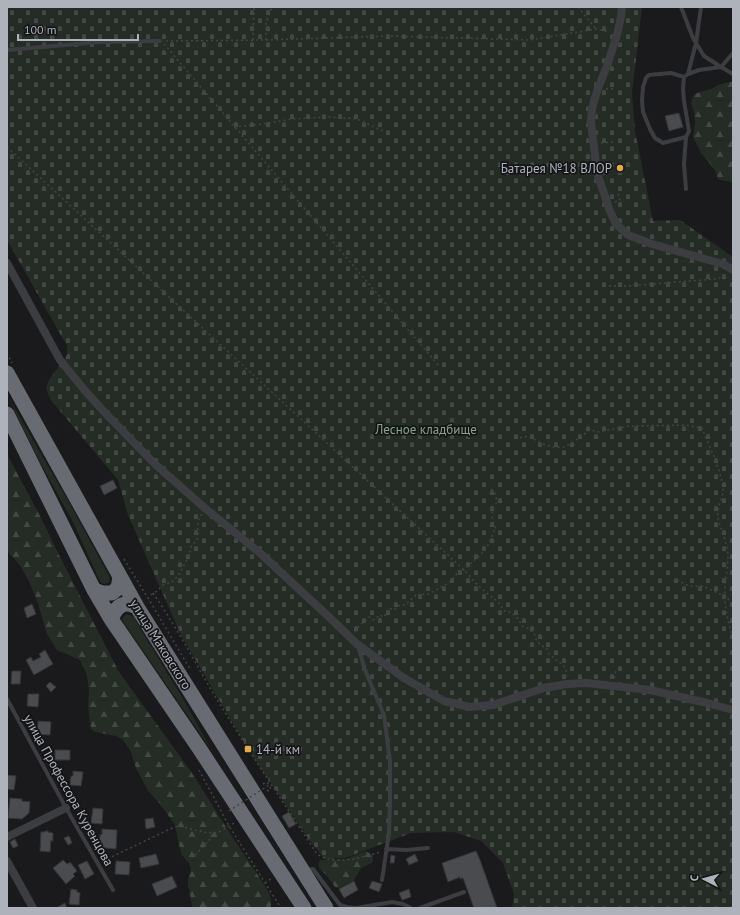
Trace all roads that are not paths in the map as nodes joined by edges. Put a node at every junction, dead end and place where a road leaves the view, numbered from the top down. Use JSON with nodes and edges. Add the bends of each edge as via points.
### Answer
{"nodes":[{"id":1,"x":622,"y":7,"type":"edge"},
{"id":2,"x":681,"y":7,"type":"edge"},
{"id":3,"x":701,"y":7,"type":"edge"},
{"id":4,"x":160,"y":41,"type":"dead end"},
{"id":5,"x":696,"y":43,"type":"junction"},
{"id":6,"x":7,"y":50,"type":"edge"},
{"id":7,"x":733,"y":53,"type":"edge"},
{"id":8,"x":721,"y":67,"type":"junction"},
{"id":9,"x":688,"y":74,"type":"junction"},
{"id":10,"x":733,"y":74,"type":"edge"},
{"id":11,"x":684,"y":77,"type":"junction"},
{"id":12,"x":686,"y":137,"type":"junction"},
{"id":13,"x":686,"y":189,"type":"dead end"},
{"id":14,"x":7,"y":263,"type":"edge"},
{"id":15,"x":730,"y":273,"type":"edge"},
{"id":16,"x":7,"y":373,"type":"edge"},
{"id":17,"x":7,"y":414,"type":"edge"},
{"id":18,"x":120,"y":577,"type":"junction"},
{"id":19,"x":94,"y":590,"type":"junction"},
{"id":20,"x":137,"y":607,"type":"junction"},
{"id":21,"x":111,"y":619,"type":"junction"},
{"id":22,"x":354,"y":641,"type":"junction"},
{"id":23,"x":7,"y":699,"type":"edge"},
{"id":24,"x":733,"y":710,"type":"edge"},
{"id":25,"x":66,"y":808,"type":"junction"},
{"id":26,"x":7,"y":837,"type":"edge"},
{"id":27,"x":428,"y":848,"type":"dead end"},
{"id":28,"x":386,"y":850,"type":"junction"},
{"id":29,"x":7,"y":861,"type":"edge"},
{"id":30,"x":302,"y":871,"type":"junction"},
{"id":31,"x":382,"y":880,"type":"dead end"},
{"id":32,"x":113,"y":890,"type":"dead end"},
{"id":33,"x":464,"y":892,"type":"dead end"},
{"id":34,"x":404,"y":906,"type":"edge"},
{"id":35,"x":432,"y":906,"type":"edge"},
{"id":36,"x":372,"y":907,"type":"edge"},
{"id":37,"x":33,"y":908,"type":"edge"},
{"id":38,"x":304,"y":908,"type":"edge"},
{"id":39,"x":326,"y":908,"type":"edge"},
{"id":40,"x":411,"y":908,"type":"edge"},
{"id":41,"x":420,"y":908,"type":"edge"}],
"edges":[{"from":1,"to":15,"type":"street","via":[[617,35],[592,108],[593,145],[603,193],[616,224],[628,235],[723,264]]},
{"from":2,"to":5,"type":"lane"},
{"from":3,"to":5,"type":"lane"},
{"from":4,"to":6,"type":"lane","via":[[100,42]]},
{"from":5,"to":8,"type":"lane","via":[[704,56]]},
{"from":5,"to":9,"type":"lane"},
{"from":7,"to":8,"type":"lane"},
{"from":8,"to":9,"type":"lane"},
{"from":8,"to":10,"type":"lane"},
{"from":9,"to":11,"type":"lane"},
{"from":11,"to":12,"type":"lane","via":[[684,101],[689,130]]},
{"from":11,"to":12,"type":"lane","via":[[672,73],[649,75],[643,87],[642,100],[643,112],[655,138],[663,143]]},
{"from":12,"to":13,"type":"lane"},
{"from":14,"to":22,"type":"street","via":[[60,360],[87,393],[156,465],[261,554]]},
{"from":16,"to":18,"type":"highway","name":"улица Маковского"},
{"from":17,"to":19,"type":"highway","name":"улица Маковского"},
{"from":18,"to":19,"type":"highway","via":[[118,588],[112,593]]},
{"from":18,"to":20,"type":"highway","name":"улица Маковского"},
{"from":19,"to":21,"type":"highway","name":"улица Маковского"},
{"from":20,"to":21,"type":"highway","via":[[127,604],[120,606],[114,611]]},
{"from":20,"to":30,"type":"highway","name":"улица Маковского"},
{"from":21,"to":38,"type":"highway","name":"улица Маковского"},
{"from":22,"to":24,"type":"street","via":[[404,678],[444,701],[470,707],[493,705],[544,688],[586,683],[650,690]]},
{"from":22,"to":28,"type":"lane","via":[[384,714],[390,762],[389,832]]},
{"from":23,"to":25,"type":"lane","name":"улица Профессора Куренцова"},
{"from":25,"to":26,"type":"street"},
{"from":25,"to":32,"type":"lane","name":"улица Профессора Куренцова"},
{"from":27,"to":28,"type":"lane"},
{"from":28,"to":31,"type":"lane"},
{"from":29,"to":37,"type":"street"},
{"from":30,"to":36,"type":"lane","via":[[313,869],[340,904],[356,908]]},
{"from":30,"to":39,"type":"highway","name":"улица Маковского"},
{"from":33,"to":35,"type":"lane"},
{"from":34,"to":36,"type":"lane","via":[[392,902]]},
{"from":34,"to":40,"type":"lane"},
{"from":35,"to":41,"type":"lane"}]}
